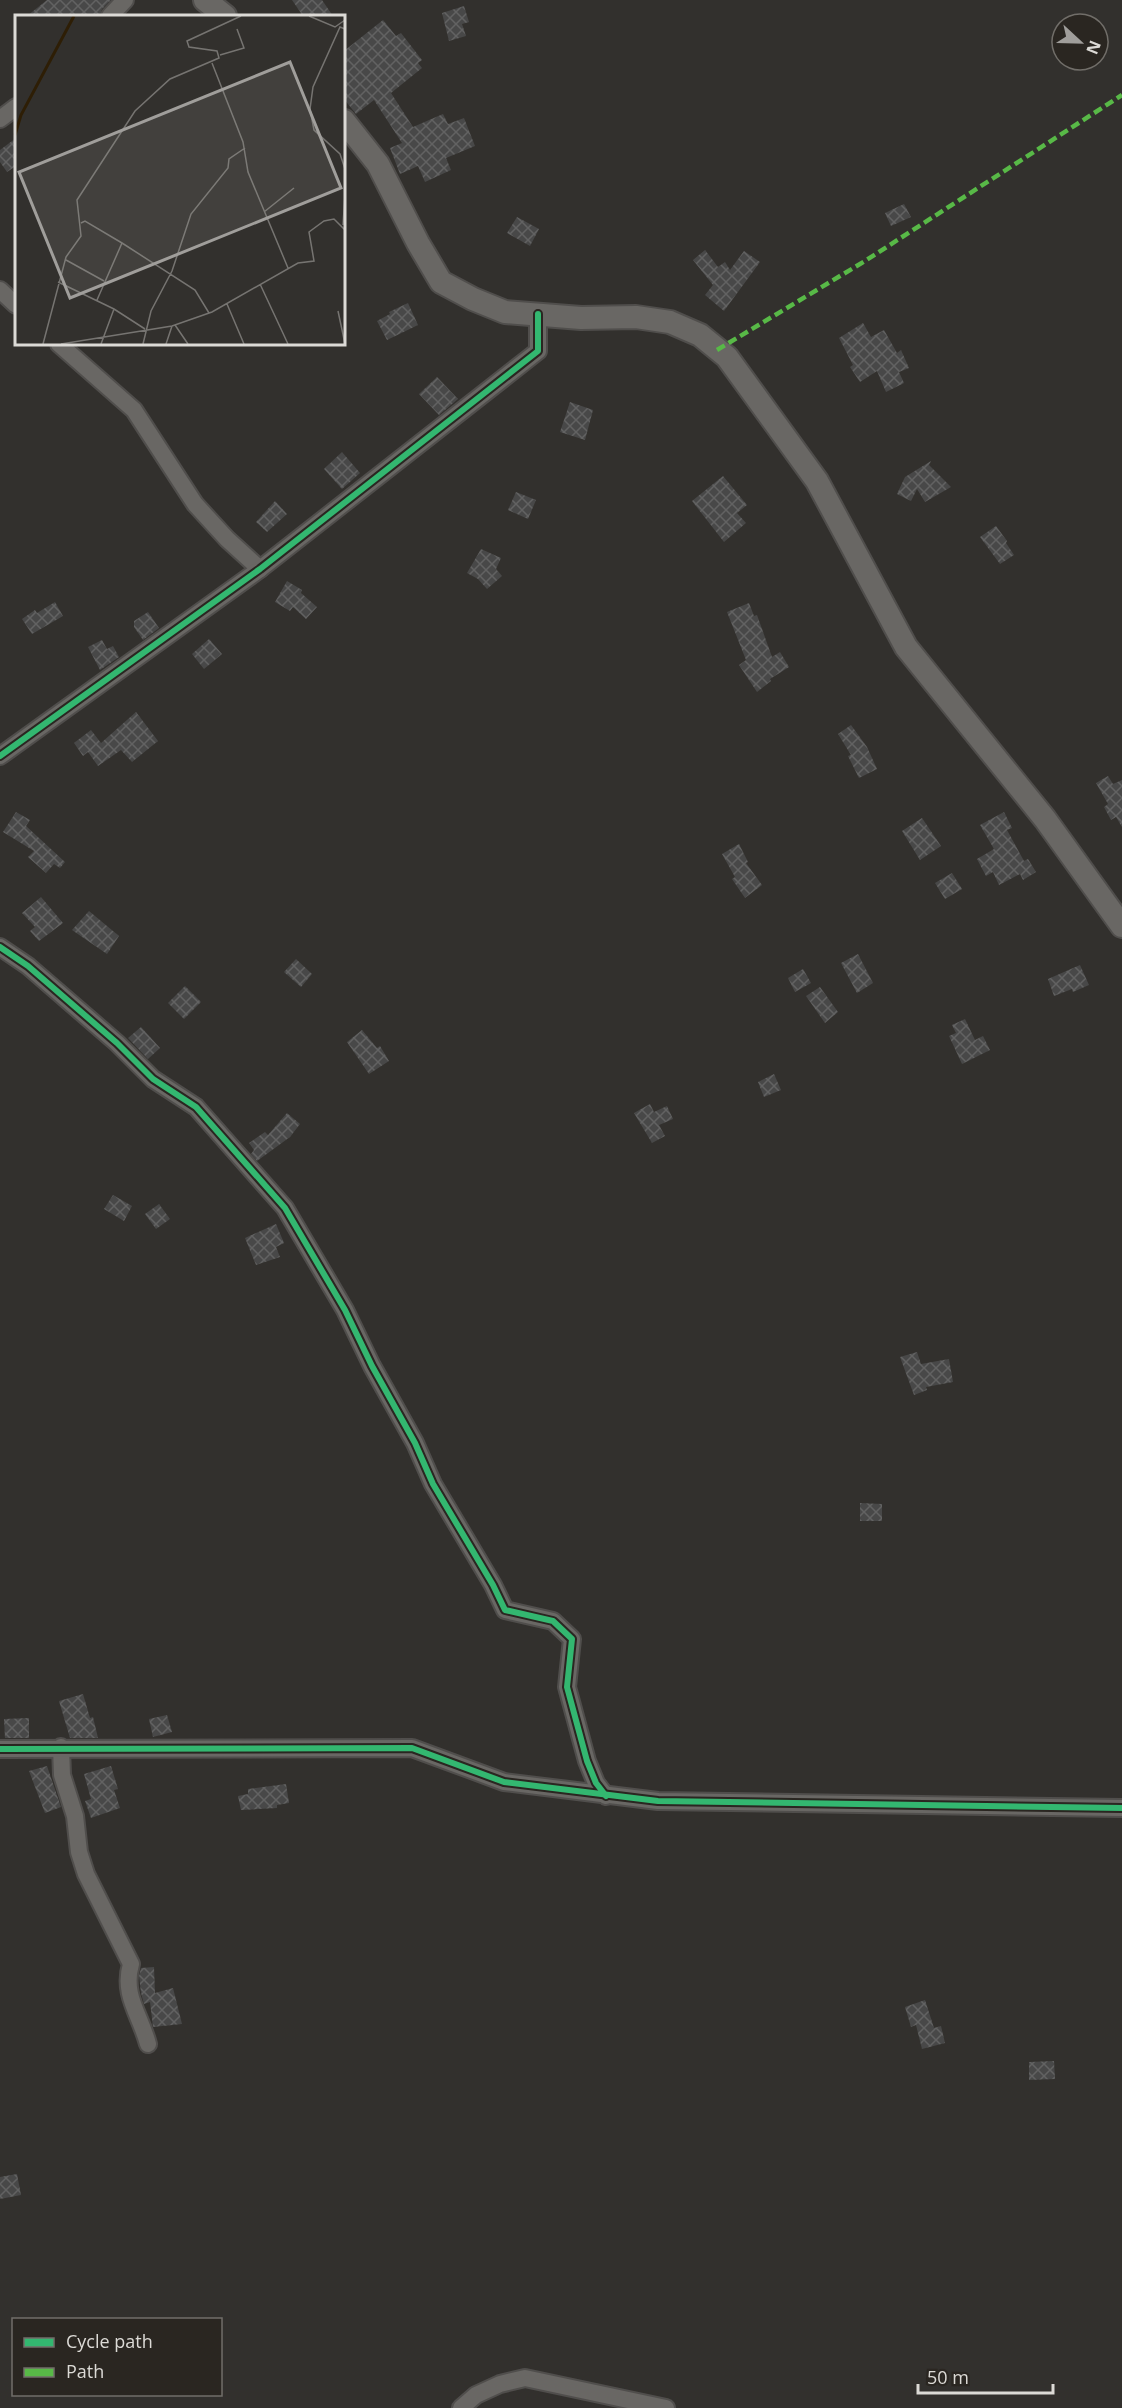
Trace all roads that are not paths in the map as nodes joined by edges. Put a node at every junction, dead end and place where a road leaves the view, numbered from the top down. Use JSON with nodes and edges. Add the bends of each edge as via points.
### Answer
{"nodes":[{"id":1,"x":124,"y":0,"type":"edge"},
{"id":2,"x":205,"y":0,"type":"edge"},
{"id":3,"x":111,"y":15,"type":"edge"},
{"id":4,"x":224,"y":15,"type":"edge"},
{"id":5,"x":15,"y":108,"type":"edge"},
{"id":6,"x":0,"y":118,"type":"edge"},
{"id":7,"x":345,"y":122,"type":"edge"},
{"id":8,"x":0,"y":290,"type":"edge"},
{"id":9,"x":15,"y":304,"type":"edge"},
{"id":10,"x":538,"y":314,"type":"junction"},
{"id":11,"x":60,"y":345,"type":"edge"},
{"id":12,"x":260,"y":569,"type":"junction"},
{"id":13,"x":0,"y":756,"type":"edge"},
{"id":14,"x":1122,"y":926,"type":"edge"},
{"id":15,"x":0,"y":947,"type":"edge"},
{"id":16,"x":61,"y":1747,"type":"junction"},
{"id":17,"x":0,"y":1749,"type":"edge"},
{"id":18,"x":606,"y":1796,"type":"junction"},
{"id":19,"x":1122,"y":1808,"type":"edge"},
{"id":20,"x":148,"y":2044,"type":"dead end"},
{"id":21,"x":461,"y":2408,"type":"edge"},
{"id":22,"x":666,"y":2408,"type":"edge"}],
"edges":[{"from":1,"to":3,"type":"street"},
{"from":2,"to":4,"type":"main road"},
{"from":5,"to":6,"type":"street"},
{"from":7,"to":10,"type":"main road","via":[[378,164],[441,282],[505,312]]},
{"from":8,"to":9,"type":"street"},
{"from":10,"to":12,"type":"street","via":[[538,351]]},
{"from":10,"to":14,"type":"main road","via":[[670,322],[700,336],[727,357],[817,480],[906,647],[1046,819]]},
{"from":11,"to":12,"type":"street","via":[[134,410],[195,504]]},
{"from":12,"to":13,"type":"street"},
{"from":15,"to":18,"type":"street","via":[[28,966],[153,1079],[196,1107],[285,1208],[345,1310],[433,1484],[505,1610],[553,1621],[572,1639],[567,1687],[587,1761]]},
{"from":16,"to":17,"type":"street"},
{"from":16,"to":18,"type":"street","via":[[412,1748],[504,1782]]},
{"from":16,"to":20,"type":"street","via":[[79,1852],[130,1964],[129,1995]]},
{"from":18,"to":19,"type":"street","via":[[657,1801]]},
{"from":21,"to":22,"type":"street","via":[[476,2395],[525,2378]]}]}
